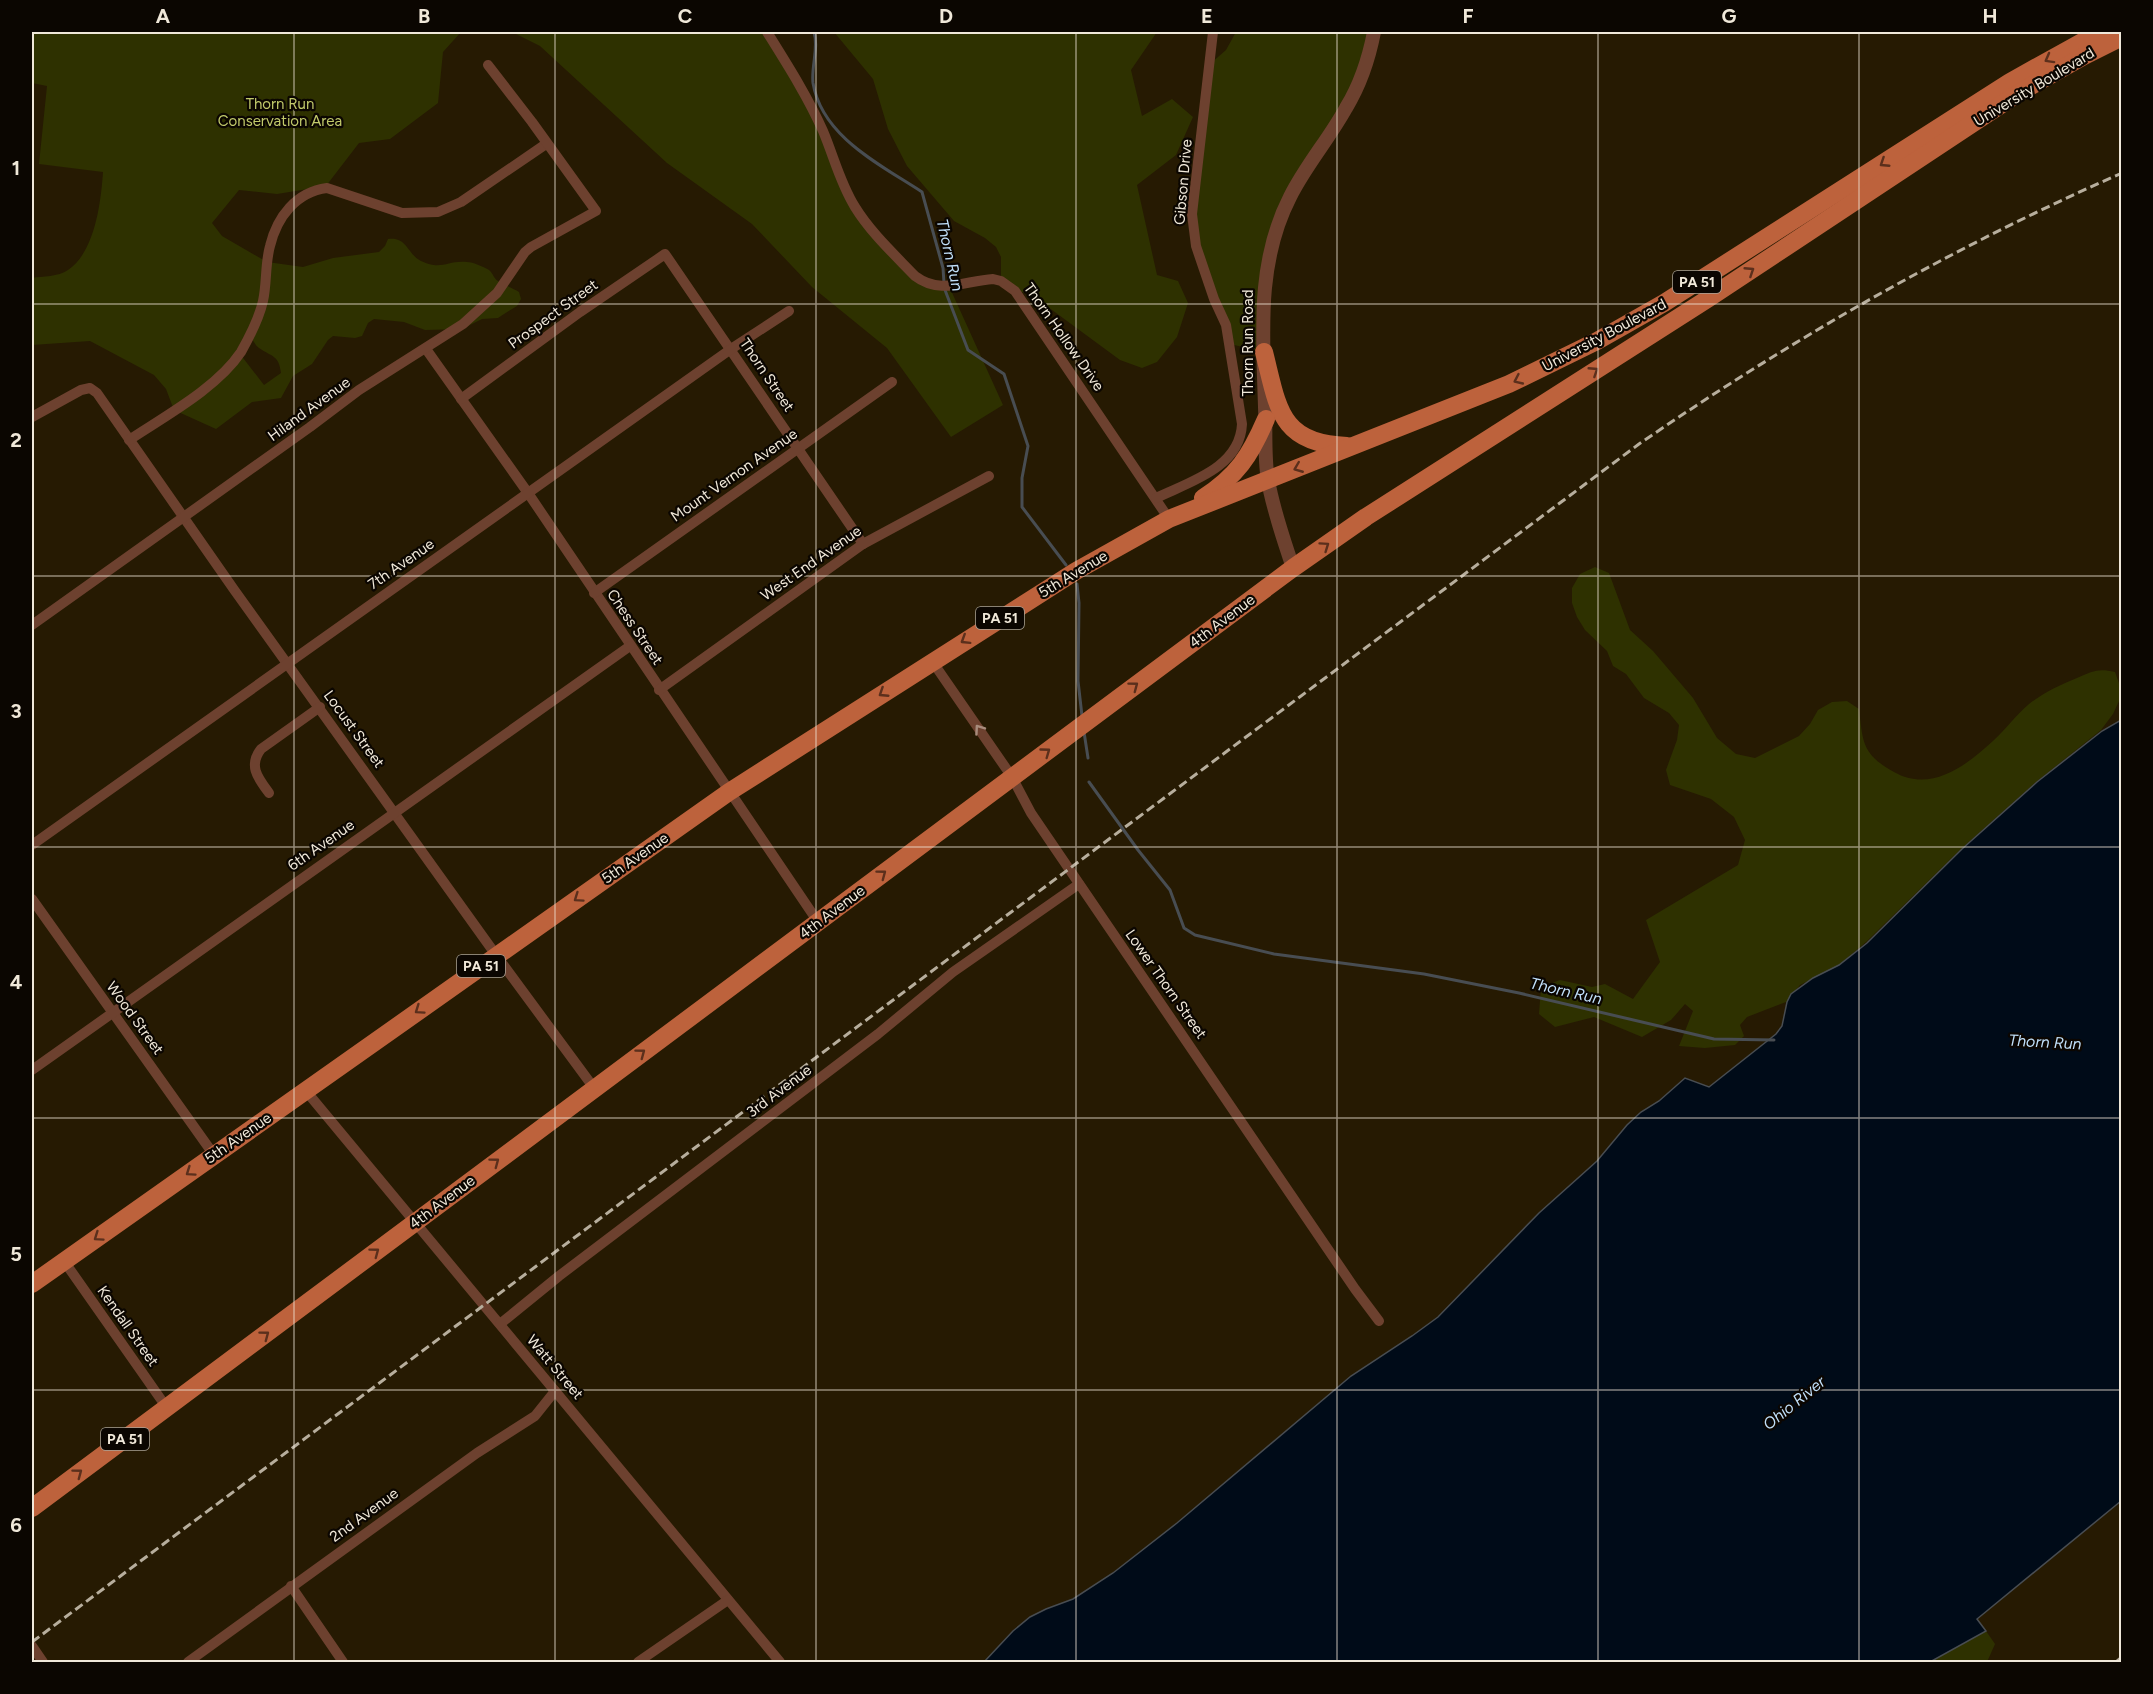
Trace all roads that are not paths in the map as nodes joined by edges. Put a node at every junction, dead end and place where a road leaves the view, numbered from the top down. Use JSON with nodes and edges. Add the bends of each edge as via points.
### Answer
{"nodes":[{"id":1,"x":767,"y":32,"type":"edge"},
{"id":2,"x":1213,"y":32,"type":"edge"},
{"id":3,"x":1374,"y":32,"type":"edge"},
{"id":4,"x":2100,"y":32,"type":"edge"},
{"id":5,"x":2121,"y":37,"type":"edge"},
{"id":6,"x":488,"y":65,"type":"dead end"},
{"id":7,"x":546,"y":144,"type":"junction"},
{"id":8,"x":664,"y":254,"type":"joint"},
{"id":9,"x":789,"y":311,"type":"dead end"},
{"id":10,"x":1620,"y":328,"type":"junction"},
{"id":11,"x":1640,"y":341,"type":"junction"},
{"id":12,"x":426,"y":349,"type":"junction"},
{"id":13,"x":731,"y":349,"type":"junction"},
{"id":14,"x":1264,"y":352,"type":"junction"},
{"id":15,"x":892,"y":382,"type":"dead end"},
{"id":16,"x":461,"y":399,"type":"junction"},
{"id":17,"x":32,"y":417,"type":"edge"},
{"id":18,"x":1266,"y":419,"type":"junction"},
{"id":19,"x":129,"y":440,"type":"junction"},
{"id":20,"x":1352,"y":447,"type":"junction"},
{"id":21,"x":798,"y":448,"type":"junction"},
{"id":22,"x":989,"y":476,"type":"dead end"},
{"id":23,"x":1268,"y":480,"type":"junction"},
{"id":24,"x":528,"y":493,"type":"junction"},
{"id":25,"x":1156,"y":498,"type":"junction"},
{"id":26,"x":183,"y":517,"type":"junction"},
{"id":27,"x":1169,"y":519,"type":"junction"},
{"id":28,"x":863,"y":544,"type":"junction"},
{"id":29,"x":1293,"y":568,"type":"junction"},
{"id":30,"x":594,"y":593,"type":"junction"},
{"id":31,"x":32,"y":625,"type":"edge"},
{"id":32,"x":630,"y":646,"type":"junction"},
{"id":33,"x":932,"y":661,"type":"junction"},
{"id":34,"x":288,"y":663,"type":"junction"},
{"id":35,"x":659,"y":690,"type":"junction"},
{"id":36,"x":320,"y":707,"type":"junction"},
{"id":37,"x":1012,"y":777,"type":"junction"},
{"id":38,"x":729,"y":792,"type":"junction"},
{"id":39,"x":269,"y":793,"type":"dead end"},
{"id":40,"x":394,"y":811,"type":"junction"},
{"id":41,"x":32,"y":845,"type":"edge"},
{"id":42,"x":1079,"y":884,"type":"junction"},
{"id":43,"x":32,"y":899,"type":"edge"},
{"id":44,"x":818,"y":922,"type":"junction"},
{"id":45,"x":496,"y":955,"type":"junction"},
{"id":46,"x":112,"y":1012,"type":"junction"},
{"id":47,"x":32,"y":1070,"type":"edge"},
{"id":48,"x":594,"y":1088,"type":"junction"},
{"id":49,"x":306,"y":1091,"type":"junction"},
{"id":50,"x":214,"y":1155,"type":"junction"},
{"id":51,"x":415,"y":1223,"type":"junction"},
{"id":52,"x":64,"y":1261,"type":"junction"},
{"id":53,"x":32,"y":1284,"type":"edge"},
{"id":54,"x":1379,"y":1321,"type":"dead end"},
{"id":55,"x":500,"y":1324,"type":"junction"},
{"id":56,"x":555,"y":1391,"type":"junction"},
{"id":57,"x":167,"y":1408,"type":"junction"},
{"id":58,"x":32,"y":1508,"type":"edge"},
{"id":59,"x":291,"y":1586,"type":"junction"},
{"id":60,"x":728,"y":1600,"type":"junction"},
{"id":61,"x":32,"y":1646,"type":"edge"},
{"id":62,"x":342,"y":1661,"type":"edge"},
{"id":63,"x":43,"y":1662,"type":"edge"},
{"id":64,"x":188,"y":1662,"type":"edge"},
{"id":65,"x":638,"y":1662,"type":"edge"},
{"id":66,"x":780,"y":1662,"type":"edge"}],
"edges":[{"from":1,"to":25,"type":"street","name":"Thorn Hollow Drive","via":[[823,131],[837,172],[856,209],[924,283],[944,287],[993,279],[1015,291]]},
{"from":2,"to":25,"type":"street","name":"Gibson Drive","via":[[1193,230],[1226,325],[1242,435],[1230,456],[1213,471]]},
{"from":3,"to":14,"type":"street","name":"Thorn Run Road","via":[[1354,94],[1300,178],[1275,231],[1264,289]]},
{"from":4,"to":10,"type":"main road","name":"University Boulevard","number":"PA 51","one_way":true,"via":[[2010,82]]},
{"from":11,"to":5,"type":"main road","name":"University Boulevard","number":"PA 51","one_way":true,"via":[[2017,94]]},
{"from":6,"to":7,"type":"street"},
{"from":7,"to":12,"type":"street","name":"Hiland Avenue","via":[[596,211],[531,247],[497,293],[463,324]]},
{"from":7,"to":19,"type":"street","via":[[461,202],[438,212],[402,213],[327,188],[304,194],[283,214],[275,230],[263,300],[239,354],[210,384]]},
{"from":8,"to":13,"type":"street","name":"Thorn Street"},
{"from":8,"to":16,"type":"street","name":"Prospect Street"},
{"from":9,"to":13,"type":"street","name":"7th Avenue"},
{"from":10,"to":11,"type":"main road"},
{"from":10,"to":20,"type":"main road","name":"University Boulevard","number":"PA 51","one_way":true,"via":[[1509,384]]},
{"from":29,"to":11,"type":"main road","name":"4th Avenue","number":"PA 51","one_way":true},
{"from":12,"to":16,"type":"street","name":"Chess Street"},
{"from":12,"to":26,"type":"street","name":"Hiland Avenue","via":[[360,390]]},
{"from":13,"to":21,"type":"street","name":"Thorn Street"},
{"from":13,"to":24,"type":"street","name":"7th Avenue"},
{"from":14,"to":18,"type":"street","name":"Thorn Run Road"},
{"from":14,"to":20,"type":"main road","via":[[1279,410],[1291,428],[1322,444]]},
{"from":15,"to":21,"type":"street","name":"Mount Vernon Avenue"},
{"from":16,"to":24,"type":"street","name":"Chess Street"},
{"from":17,"to":19,"type":"street","name":"Locust Street","via":[[90,388]]},
{"from":18,"to":23,"type":"street","name":"Thorn Run Road"},
{"from":18,"to":27,"type":"main road","via":[[1247,457],[1228,480]]},
{"from":19,"to":26,"type":"street","name":"Locust Street"},
{"from":20,"to":23,"type":"main road","name":"University Boulevard","number":"PA 51","one_way":true},
{"from":21,"to":28,"type":"street","name":"Thorn Street"},
{"from":21,"to":30,"type":"street","name":"Mount Vernon Avenue"},
{"from":22,"to":28,"type":"street","name":"West End Avenue"},
{"from":23,"to":27,"type":"main road","name":"5th Avenue","number":"PA 51"},
{"from":23,"to":29,"type":"street","name":"Thorn Run Road"},
{"from":24,"to":30,"type":"street","name":"Chess Street"},
{"from":24,"to":34,"type":"street","name":"7th Avenue"},
{"from":25,"to":27,"type":"street","name":"Thorn Hollow Drive"},
{"from":26,"to":31,"type":"street","name":"Hiland Avenue"},
{"from":26,"to":34,"type":"street","name":"Locust Street"},
{"from":27,"to":33,"type":"main road","name":"5th Avenue","number":"PA 51","one_way":true,"via":[[1076,571]]},
{"from":28,"to":35,"type":"street","name":"West End Avenue"},
{"from":37,"to":29,"type":"main road","name":"4th Avenue","number":"PA 51","one_way":true},
{"from":30,"to":32,"type":"street","name":"Chess Street"},
{"from":32,"to":35,"type":"street","name":"Chess Street"},
{"from":32,"to":40,"type":"street","name":"6th Avenue"},
{"from":37,"to":33,"type":"street","name":"Lower Thorn Street","one_way":true},
{"from":33,"to":38,"type":"main road","name":"5th Avenue","number":"PA 51","one_way":true},
{"from":34,"to":36,"type":"street","name":"Locust Street"},
{"from":34,"to":41,"type":"street","name":"7th Avenue"},
{"from":35,"to":38,"type":"street","name":"Chess Street"},
{"from":36,"to":39,"type":"street","via":[[256,754],[254,768]]},
{"from":36,"to":40,"type":"street","name":"Locust Street"},
{"from":37,"to":42,"type":"street","name":"Lower Thorn Street","via":[[1031,813]]},
{"from":44,"to":37,"type":"main road","name":"4th Avenue","number":"PA 51","one_way":true},
{"from":38,"to":44,"type":"street","name":"Chess Street"},
{"from":38,"to":45,"type":"main road","name":"5th Avenue","number":"PA 51","one_way":true},
{"from":40,"to":45,"type":"street","name":"Locust Street"},
{"from":40,"to":46,"type":"street","name":"6th Avenue"},
{"from":42,"to":54,"type":"street","name":"Lower Thorn Street"},
{"from":42,"to":55,"type":"street","name":"3rd Avenue","via":[[953,972]]},
{"from":43,"to":46,"type":"street","name":"Wood Street"},
{"from":48,"to":44,"type":"main road","name":"4th Avenue","number":"PA 51","one_way":true},
{"from":45,"to":48,"type":"street","name":"Locust Street"},
{"from":45,"to":49,"type":"main road","name":"5th Avenue","number":"PA 51","one_way":true},
{"from":46,"to":47,"type":"street","name":"6th Avenue"},
{"from":46,"to":50,"type":"street","name":"Wood Street"},
{"from":51,"to":48,"type":"main road","name":"4th Avenue","number":"PA 51","one_way":true},
{"from":49,"to":50,"type":"main road","name":"5th Avenue","number":"PA 51"},
{"from":49,"to":51,"type":"street","name":"Watt Street"},
{"from":50,"to":52,"type":"main road","name":"5th Avenue","number":"PA 51","one_way":true},
{"from":51,"to":55,"type":"street","name":"Watt Street"},
{"from":57,"to":51,"type":"main road","name":"4th Avenue","number":"PA 51","one_way":true},
{"from":52,"to":53,"type":"main road","name":"5th Avenue","number":"PA 51"},
{"from":52,"to":57,"type":"street","name":"Kendall Street"},
{"from":55,"to":56,"type":"street","name":"Watt Street"},
{"from":56,"to":59,"type":"street","name":"2nd Avenue","via":[[535,1416]]},
{"from":56,"to":60,"type":"street","name":"Watt Street"},
{"from":58,"to":57,"type":"main road","name":"4th Avenue","number":"PA 51","one_way":true},
{"from":59,"to":62,"type":"street"},
{"from":59,"to":64,"type":"street","name":"2nd Avenue"},
{"from":60,"to":65,"type":"street"},
{"from":60,"to":66,"type":"street","name":"Watt Street"},
{"from":61,"to":63,"type":"street"}]}
